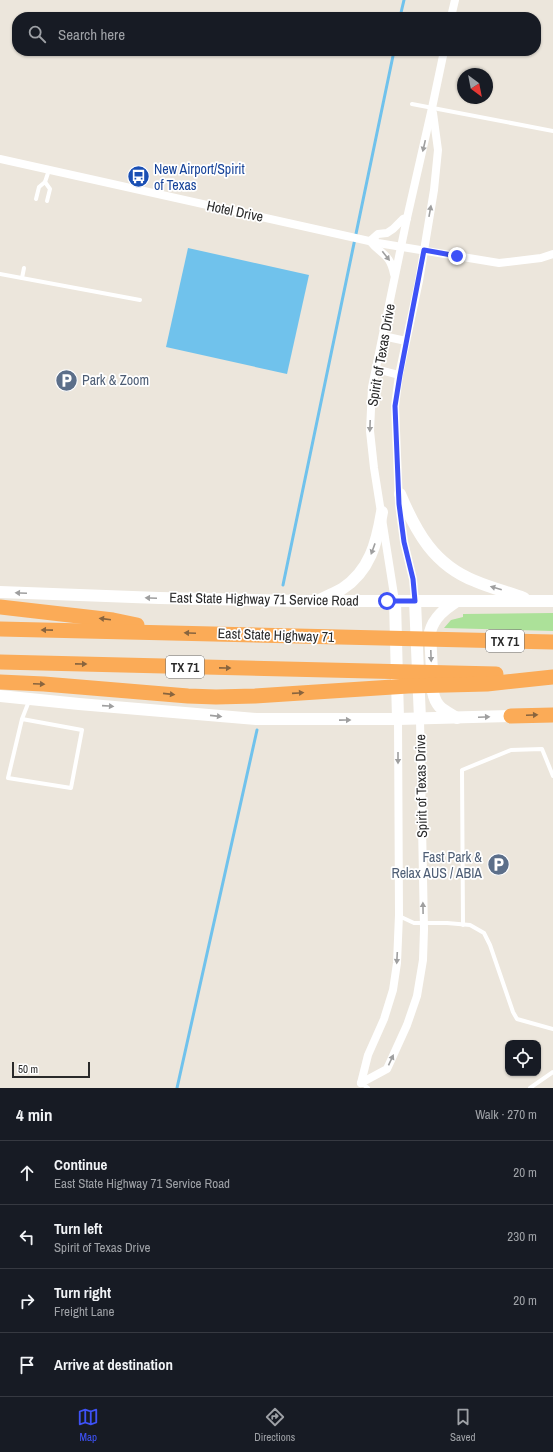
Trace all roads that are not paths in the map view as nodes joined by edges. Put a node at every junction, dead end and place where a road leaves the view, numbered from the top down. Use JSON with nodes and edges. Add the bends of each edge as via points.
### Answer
{"nodes":[{"id":1,"x":455,"y":0,"type":"edge"},
{"id":2,"x":452,"y":12,"type":"edge"},
{"id":3,"x":443,"y":56,"type":"edge"},
{"id":4,"x":412,"y":104,"type":"dead end"},
{"id":5,"x":432,"y":108,"type":"junction"},
{"id":6,"x":553,"y":131,"type":"edge"},
{"id":7,"x":0,"y":159,"type":"edge"},
{"id":8,"x":49,"y":170,"type":"junction"},
{"id":9,"x":45,"y":182,"type":"junction"},
{"id":10,"x":36,"y":199,"type":"dead end"},
{"id":11,"x":47,"y":201,"type":"dead end"},
{"id":12,"x":407,"y":218,"type":"junction"},
{"id":13,"x":366,"y":240,"type":"junction"},
{"id":14,"x":401,"y":246,"type":"junction"},
{"id":15,"x":424,"y":250,"type":"junction"},
{"id":16,"x":553,"y":254,"type":"edge"},
{"id":17,"x":24,"y":268,"type":"dead end"},
{"id":18,"x":0,"y":274,"type":"edge"},
{"id":19,"x":22,"y":278,"type":"junction"},
{"id":20,"x":394,"y":278,"type":"junction"},
{"id":21,"x":140,"y":300,"type":"dead end"},
{"id":22,"x":383,"y":336,"type":"junction"},
{"id":23,"x":406,"y":341,"type":"junction"},
{"id":24,"x":376,"y":369,"type":"junction"},
{"id":25,"x":400,"y":375,"type":"junction"},
{"id":26,"x":400,"y":494,"type":"junction"},
{"id":27,"x":382,"y":512,"type":"junction"},
{"id":28,"x":0,"y":592,"type":"edge"},
{"id":29,"x":319,"y":601,"type":"junction"},
{"id":30,"x":395,"y":601,"type":"junction"},
{"id":31,"x":415,"y":601,"type":"junction"},
{"id":32,"x":458,"y":601,"type":"junction"},
{"id":33,"x":533,"y":601,"type":"junction"},
{"id":34,"x":553,"y":601,"type":"edge"},
{"id":35,"x":0,"y":607,"type":"edge"},
{"id":36,"x":1,"y":629,"type":"edge"},
{"id":37,"x":156,"y":632,"type":"junction"},
{"id":38,"x":553,"y":642,"type":"edge"},
{"id":39,"x":0,"y":662,"type":"edge"},
{"id":40,"x":553,"y":676,"type":"edge"},
{"id":41,"x":459,"y":679,"type":"junction"},
{"id":42,"x":0,"y":682,"type":"edge"},
{"id":43,"x":0,"y":696,"type":"edge"},
{"id":44,"x":30,"y":699,"type":"junction"},
{"id":45,"x":553,"y":715,"type":"edge"},
{"id":46,"x":511,"y":716,"type":"joint"},
{"id":47,"x":457,"y":718,"type":"junction"},
{"id":48,"x":22,"y":719,"type":"junction"},
{"id":49,"x":398,"y":719,"type":"junction"},
{"id":50,"x":420,"y":719,"type":"junction"},
{"id":51,"x":553,"y":776,"type":"edge"},
{"id":52,"x":399,"y":915,"type":"junction"},
{"id":53,"x":424,"y":923,"type":"junction"},
{"id":54,"x":463,"y":925,"type":"junction"},
{"id":55,"x":553,"y":1029,"type":"edge"},
{"id":56,"x":553,"y":1072,"type":"edge"},
{"id":57,"x":364,"y":1086,"type":"edge"},
{"id":58,"x":530,"y":1088,"type":"edge"}],
"edges":[{"from":1,"to":2,"type":"street"},
{"from":3,"to":5,"type":"street","name":"Spirit of Texas Drive"},
{"from":4,"to":5,"type":"lane"},
{"from":5,"to":6,"type":"lane"},
{"from":5,"to":12,"type":"street","name":"Spirit of Texas Drive","one_way":true},
{"from":15,"to":5,"type":"street","name":"Spirit of Texas Drive","one_way":true,"via":[[438,150]]},
{"from":7,"to":8,"type":"street","name":"Hotel Drive"},
{"from":8,"to":9,"type":"lane"},
{"from":8,"to":13,"type":"street","name":"Hotel Drive"},
{"from":9,"to":10,"type":"lane","via":[[39,187]]},
{"from":9,"to":11,"type":"lane","via":[[50,189]]},
{"from":12,"to":13,"type":"street","via":[[387,233]]},
{"from":12,"to":14,"type":"street","name":"Spirit of Texas Drive"},
{"from":13,"to":14,"type":"street","name":"Hotel Drive"},
{"from":13,"to":20,"type":"street","one_way":true,"via":[[385,254],[393,267]]},
{"from":14,"to":15,"type":"street","name":"Hotel Drive"},
{"from":14,"to":20,"type":"street","name":"Spirit of Texas Drive"},
{"from":15,"to":16,"type":"street","name":"Hotel Drive","via":[[499,263]]},
{"from":15,"to":23,"type":"street","name":"Spirit of Texas Drive"},
{"from":17,"to":19,"type":"lane"},
{"from":18,"to":19,"type":"lane"},
{"from":19,"to":21,"type":"lane"},
{"from":20,"to":22,"type":"street","name":"Spirit of Texas Drive"},
{"from":22,"to":23,"type":"street"},
{"from":22,"to":24,"type":"street","name":"Spirit of Texas Drive"},
{"from":23,"to":25,"type":"street","name":"Spirit of Texas Drive"},
{"from":24,"to":25,"type":"street"},
{"from":24,"to":27,"type":"street","name":"Spirit of Texas Drive","one_way":true,"via":[[372,387],[370,431]]},
{"from":25,"to":26,"type":"street","name":"Spirit of Texas Drive","via":[[395,406]]},
{"from":26,"to":31,"type":"street","name":"Spirit of Texas Drive","via":[[403,535]]},
{"from":33,"to":26,"type":"street","one_way":true,"via":[[471,580],[442,561],[422,539]]},
{"from":27,"to":29,"type":"street","one_way":true,"via":[[376,543],[365,567],[346,585]]},
{"from":27,"to":30,"type":"street","name":"Spirit of Texas Drive"},
{"from":29,"to":28,"type":"street","name":"East State Highway 71 Service Road","one_way":true},
{"from":29,"to":30,"type":"street","name":"East State Highway 71 Service Road"},
{"from":30,"to":31,"type":"street","name":"East State Highway 71 Service Road"},
{"from":30,"to":49,"type":"street","name":"Spirit of Texas Drive"},
{"from":31,"to":32,"type":"street","name":"East State Highway 71 Service Road"},
{"from":31,"to":50,"type":"street","name":"Spirit of Texas Drive"},
{"from":32,"to":33,"type":"street","name":"East State Highway 71 Service Road"},
{"from":32,"to":47,"type":"street","one_way":true,"via":[[438,617],[430,632],[434,699],[439,707]]},
{"from":33,"to":34,"type":"street","name":"East State Highway 71 Service Road"},
{"from":37,"to":35,"type":"highway","one_way":true,"via":[[132,623]]},
{"from":37,"to":36,"type":"highway","name":"East State Highway 71","number":"TX 71","one_way":true},
{"from":38,"to":37,"type":"highway","name":"East State Highway 71","number":"TX 71","one_way":true},
{"from":39,"to":41,"type":"highway","number":"TX 71","one_way":true,"via":[[370,671]]},
{"from":40,"to":41,"type":"highway","number":"TX 71"},
{"from":42,"to":41,"type":"highway","one_way":true,"via":[[216,697],[371,688]]},
{"from":43,"to":44,"type":"street"},
{"from":44,"to":48,"type":"lane"},
{"from":44,"to":49,"type":"street","one_way":true,"via":[[250,719]]},
{"from":46,"to":45,"type":"highway","one_way":true},
{"from":47,"to":46,"type":"street","one_way":true},
{"from":47,"to":50,"type":"street"},
{"from":48,"to":48,"type":"lane","via":[[8,778],[71,788],[82,730]]},
{"from":49,"to":50,"type":"street"},
{"from":49,"to":52,"type":"street","name":"Spirit of Texas Drive","one_way":true},
{"from":53,"to":50,"type":"street","name":"Spirit of Texas Drive","one_way":true},
{"from":51,"to":54,"type":"lane","via":[[542,749],[511,750],[462,770]]},
{"from":52,"to":53,"type":"lane","via":[[414,923]]},
{"from":52,"to":57,"type":"street","name":"Spirit of Texas Drive","one_way":true,"via":[[393,990],[384,1019],[368,1055]]},
{"from":53,"to":54,"type":"lane"},
{"from":57,"to":53,"type":"street","name":"Spirit of Texas Drive","one_way":true,"via":[[387,1069],[407,1025],[417,996],[423,960]]},
{"from":54,"to":55,"type":"lane","via":[[470,925],[484,933],[517,1018]]},
{"from":56,"to":58,"type":"lane"}]}
